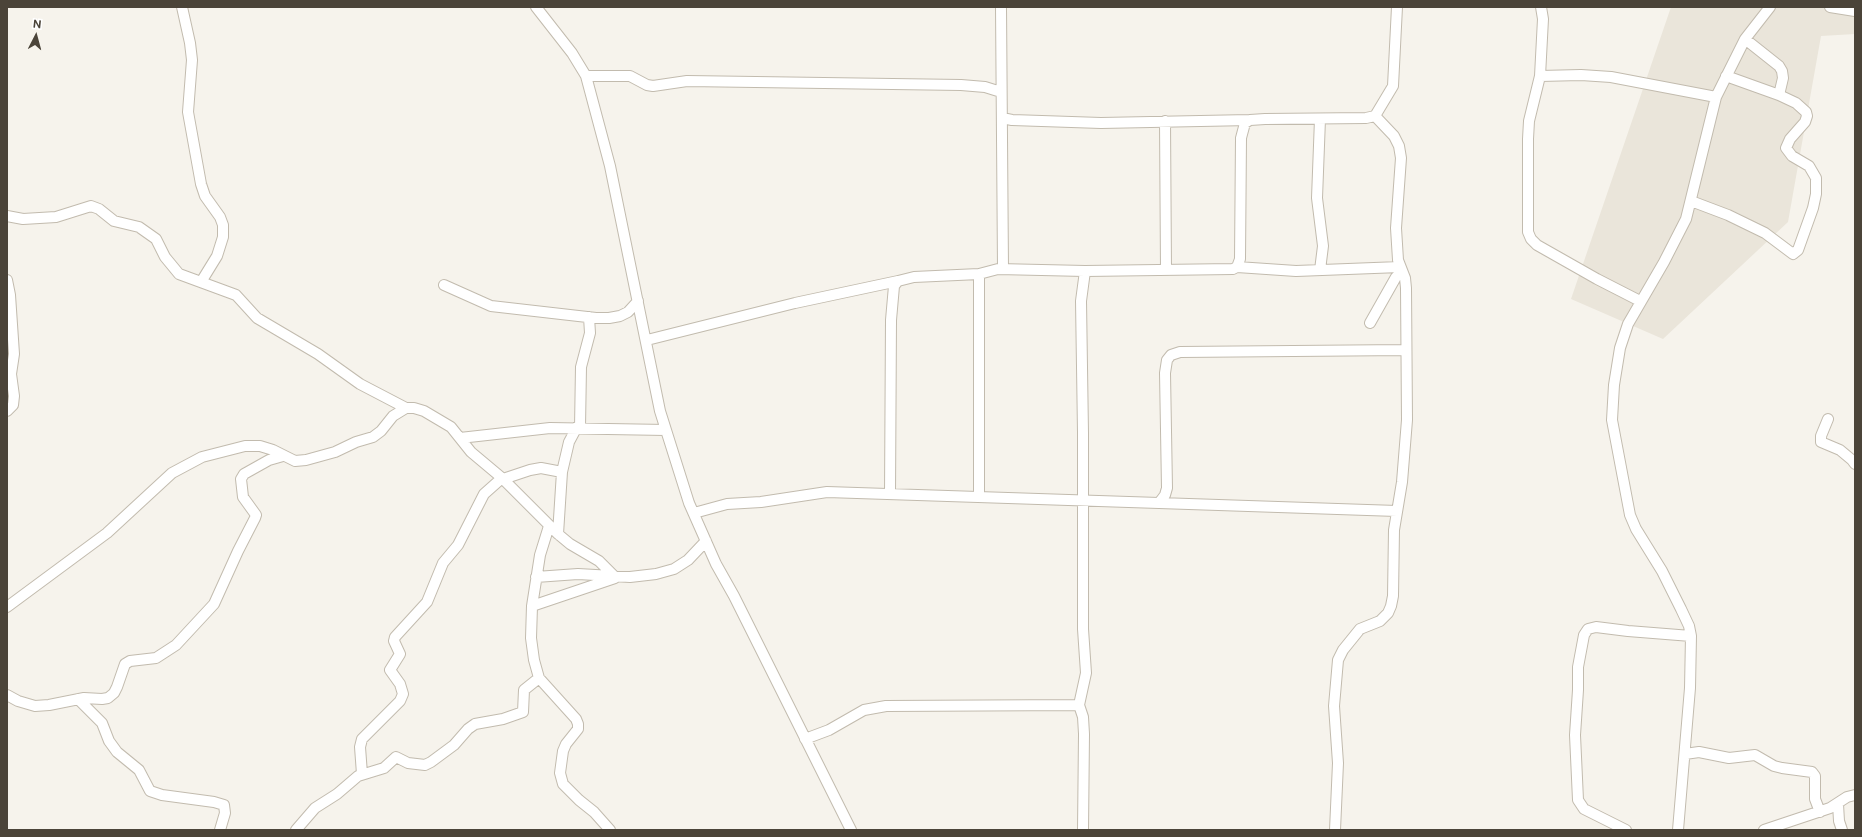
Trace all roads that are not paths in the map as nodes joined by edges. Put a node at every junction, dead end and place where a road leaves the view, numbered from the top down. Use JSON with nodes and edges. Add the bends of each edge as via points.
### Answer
{"nodes":[{"id":1,"x":182,"y":7,"type":"edge"},
{"id":2,"x":536,"y":7,"type":"edge"},
{"id":3,"x":1001,"y":7,"type":"edge"},
{"id":4,"x":1397,"y":7,"type":"edge"},
{"id":5,"x":1541,"y":7,"type":"edge"},
{"id":6,"x":1770,"y":7,"type":"edge"},
{"id":7,"x":1830,"y":7,"type":"edge"},
{"id":8,"x":1855,"y":11,"type":"edge"},
{"id":9,"x":1745,"y":39,"type":"junction"},
{"id":10,"x":586,"y":76,"type":"junction"},
{"id":11,"x":1540,"y":76,"type":"junction"},
{"id":12,"x":1726,"y":76,"type":"junction"},
{"id":13,"x":1001,"y":92,"type":"junction"},
{"id":14,"x":1780,"y":95,"type":"junction"},
{"id":15,"x":1716,"y":97,"type":"junction"},
{"id":16,"x":1375,"y":116,"type":"junction"},
{"id":17,"x":1002,"y":118,"type":"junction"},
{"id":18,"x":1320,"y":119,"type":"junction"},
{"id":19,"x":1250,"y":120,"type":"junction"},
{"id":20,"x":1165,"y":121,"type":"junction"},
{"id":21,"x":1691,"y":201,"type":"junction"},
{"id":22,"x":7,"y":216,"type":"edge"},
{"id":23,"x":1237,"y":267,"type":"junction"},
{"id":24,"x":1003,"y":269,"type":"junction"},
{"id":25,"x":1401,"y":269,"type":"junction"},
{"id":26,"x":1166,"y":270,"type":"junction"},
{"id":27,"x":1320,"y":270,"type":"junction"},
{"id":28,"x":1085,"y":271,"type":"junction"},
{"id":29,"x":979,"y":274,"type":"junction"},
{"id":30,"x":7,"y":280,"type":"edge"},
{"id":31,"x":898,"y":281,"type":"junction"},
{"id":32,"x":201,"y":282,"type":"junction"},
{"id":33,"x":444,"y":285,"type":"dead end"},
{"id":34,"x":638,"y":301,"type":"junction"},
{"id":35,"x":1640,"y":301,"type":"junction"},
{"id":36,"x":589,"y":317,"type":"junction"},
{"id":37,"x":1370,"y":322,"type":"dead end"},
{"id":38,"x":647,"y":340,"type":"junction"},
{"id":39,"x":1406,"y":350,"type":"junction"},
{"id":40,"x":406,"y":408,"type":"junction"},
{"id":41,"x":7,"y":410,"type":"edge"},
{"id":42,"x":1828,"y":419,"type":"dead end"},
{"id":43,"x":578,"y":427,"type":"junction"},
{"id":44,"x":666,"y":430,"type":"junction"},
{"id":45,"x":460,"y":438,"type":"junction"},
{"id":46,"x":283,"y":456,"type":"junction"},
{"id":47,"x":1855,"y":464,"type":"edge"},
{"id":48,"x":562,"y":472,"type":"junction"},
{"id":49,"x":503,"y":479,"type":"junction"},
{"id":50,"x":890,"y":494,"type":"junction"},
{"id":51,"x":979,"y":496,"type":"junction"},
{"id":52,"x":1083,"y":500,"type":"junction"},
{"id":53,"x":1159,"y":503,"type":"junction"},
{"id":54,"x":1398,"y":511,"type":"junction"},
{"id":55,"x":694,"y":513,"type":"junction"},
{"id":56,"x":549,"y":526,"type":"junction"},
{"id":57,"x":558,"y":534,"type":"junction"},
{"id":58,"x":706,"y":541,"type":"junction"},
{"id":59,"x":616,"y":576,"type":"junction"},
{"id":60,"x":536,"y":577,"type":"junction"},
{"id":61,"x":532,"y":606,"type":"junction"},
{"id":62,"x":7,"y":607,"type":"edge"},
{"id":63,"x":1691,"y":636,"type":"junction"},
{"id":64,"x":539,"y":678,"type":"junction"},
{"id":65,"x":7,"y":695,"type":"edge"},
{"id":66,"x":78,"y":699,"type":"junction"},
{"id":67,"x":1079,"y":704,"type":"junction"},
{"id":68,"x":805,"y":739,"type":"junction"},
{"id":69,"x":1685,"y":754,"type":"junction"},
{"id":70,"x":362,"y":774,"type":"junction"},
{"id":71,"x":1855,"y":795,"type":"edge"},
{"id":72,"x":1838,"y":804,"type":"junction"},
{"id":73,"x":1820,"y":812,"type":"junction"},
{"id":74,"x":220,"y":830,"type":"edge"},
{"id":75,"x":296,"y":830,"type":"edge"},
{"id":76,"x":610,"y":830,"type":"edge"},
{"id":77,"x":851,"y":830,"type":"edge"},
{"id":78,"x":1083,"y":830,"type":"edge"},
{"id":79,"x":1335,"y":830,"type":"edge"},
{"id":80,"x":1626,"y":830,"type":"edge"},
{"id":81,"x":1678,"y":830,"type":"edge"},
{"id":82,"x":1764,"y":830,"type":"edge"},
{"id":83,"x":1842,"y":830,"type":"edge"}],
"edges":[{"from":1,"to":32,"type":"street","via":[[192,60],[188,112],[200,184],[218,214],[223,237],[217,256]]},
{"from":2,"to":10,"type":"street","via":[[572,53]]},
{"from":3,"to":13,"type":"street"},
{"from":4,"to":16,"type":"street","via":[[1394,83]]},
{"from":5,"to":11,"type":"street","via":[[1543,19]]},
{"from":6,"to":9,"type":"street"},
{"from":7,"to":8,"type":"street"},
{"from":9,"to":12,"type":"street"},
{"from":9,"to":14,"type":"street","via":[[1779,66],[1783,78]]},
{"from":10,"to":13,"type":"street","via":[[630,76],[653,86],[687,81],[961,85],[985,87]]},
{"from":10,"to":34,"type":"street","via":[[610,166]]},
{"from":11,"to":15,"type":"street","via":[[1611,77]]},
{"from":11,"to":35,"type":"street","via":[[1529,121],[1528,139],[1527,215],[1531,239],[1537,245]]},
{"from":12,"to":14,"type":"street"},
{"from":12,"to":15,"type":"street"},
{"from":13,"to":17,"type":"street"},
{"from":14,"to":21,"type":"street","via":[[1800,106],[1807,114],[1805,122],[1787,143],[1786,148],[1792,156],[1809,166],[1816,178],[1815,201],[1798,250],[1790,253],[1765,233]]},
{"from":15,"to":21,"type":"street"},
{"from":16,"to":18,"type":"street"},
{"from":16,"to":25,"type":"street","via":[[1394,136],[1399,146],[1401,158],[1396,228]]},
{"from":17,"to":20,"type":"street","via":[[1087,122]]},
{"from":17,"to":24,"type":"street"},
{"from":18,"to":19,"type":"street"},
{"from":18,"to":27,"type":"street","via":[[1318,198],[1323,246]]},
{"from":19,"to":20,"type":"street"},
{"from":19,"to":23,"type":"street","via":[[1245,123],[1241,138],[1240,259]]},
{"from":20,"to":26,"type":"street"},
{"from":21,"to":35,"type":"street","via":[[1680,233]]},
{"from":22,"to":32,"type":"street","via":[[23,219],[56,217],[88,206],[94,207],[114,221],[134,225],[152,236],[179,274]]},
{"from":23,"to":26,"type":"street","via":[[1230,270]]},
{"from":23,"to":27,"type":"street"},
{"from":24,"to":28,"type":"street"},
{"from":24,"to":29,"type":"street"},
{"from":25,"to":27,"type":"street"},
{"from":25,"to":37,"type":"street"},
{"from":25,"to":39,"type":"street","via":[[1406,288]]},
{"from":26,"to":28,"type":"street"},
{"from":28,"to":52,"type":"street","via":[[1081,301]]},
{"from":29,"to":31,"type":"street","via":[[914,277]]},
{"from":29,"to":51,"type":"street"},
{"from":30,"to":41,"type":"street","via":[[14,358],[11,374],[14,399],[12,407]]},
{"from":31,"to":38,"type":"street","via":[[788,304]]},
{"from":31,"to":50,"type":"street","via":[[894,286],[891,320]]},
{"from":32,"to":40,"type":"street","via":[[236,295],[257,318],[318,354],[360,384]]},
{"from":33,"to":36,"type":"street","via":[[491,306]]},
{"from":34,"to":36,"type":"street","via":[[628,312],[620,316]]},
{"from":34,"to":38,"type":"street"},
{"from":35,"to":63,"type":"street","via":[[1622,342],[1614,385],[1612,420],[1630,515],[1662,571],[1689,626]]},
{"from":36,"to":43,"type":"street","via":[[590,333],[581,368]]},
{"from":38,"to":44,"type":"street"},
{"from":39,"to":53,"type":"street","via":[[1180,352],[1172,355],[1167,360],[1165,373],[1167,488]]},
{"from":39,"to":54,"type":"street","via":[[1408,407]]},
{"from":40,"to":45,"type":"street","via":[[419,409],[434,416],[451,427]]},
{"from":40,"to":46,"type":"street","via":[[393,416],[373,437],[335,452],[306,460]]},
{"from":42,"to":47,"type":"street","via":[[1821,436],[1822,442],[1840,450]]},
{"from":43,"to":44,"type":"street"},
{"from":43,"to":45,"type":"street"},
{"from":43,"to":48,"type":"street","via":[[569,442]]},
{"from":44,"to":55,"type":"street"},
{"from":45,"to":49,"type":"street"},
{"from":46,"to":62,"type":"street","via":[[260,446],[245,446],[202,456],[172,473],[107,532]]},
{"from":46,"to":66,"type":"street","via":[[268,460],[244,474],[241,479],[243,497],[256,515],[214,604],[176,645],[164,654],[125,664],[117,688],[108,698]]},
{"from":48,"to":49,"type":"street","via":[[541,468]]},
{"from":48,"to":57,"type":"street"},
{"from":49,"to":56,"type":"street"},
{"from":49,"to":70,"type":"street","via":[[484,494],[458,545],[442,563],[427,602],[395,637],[394,641],[400,654],[390,670],[404,694],[362,739]]},
{"from":50,"to":51,"type":"street"},
{"from":50,"to":55,"type":"street","via":[[815,493],[761,502],[727,504]]},
{"from":51,"to":52,"type":"street"},
{"from":52,"to":53,"type":"street"},
{"from":52,"to":67,"type":"street","via":[[1083,629],[1086,673]]},
{"from":53,"to":54,"type":"street"},
{"from":54,"to":79,"type":"street","via":[[1394,530],[1391,606],[1380,621],[1360,630],[1338,660],[1334,706],[1338,763]]},
{"from":55,"to":58,"type":"street"},
{"from":56,"to":57,"type":"street"},
{"from":56,"to":60,"type":"street"},
{"from":57,"to":59,"type":"street","via":[[599,561]]},
{"from":58,"to":59,"type":"street","via":[[688,560],[666,572],[643,576]]},
{"from":58,"to":68,"type":"street"},
{"from":59,"to":60,"type":"street","via":[[578,574]]},
{"from":59,"to":61,"type":"street"},
{"from":60,"to":61,"type":"street"},
{"from":61,"to":64,"type":"street","via":[[531,638]]},
{"from":63,"to":69,"type":"street","via":[[1692,662]]},
{"from":63,"to":80,"type":"street","via":[[1596,627],[1588,628],[1584,635],[1578,667],[1575,735],[1578,800],[1584,809]]},
{"from":64,"to":70,"type":"street","via":[[524,690],[522,712],[503,719],[475,724],[454,745],[431,762],[416,765],[396,757],[384,768]]},
{"from":64,"to":76,"type":"street","via":[[578,724],[578,729],[563,751],[560,773],[562,784]]},
{"from":65,"to":66,"type":"street","via":[[35,706]]},
{"from":66,"to":74,"type":"street","via":[[102,723],[109,741],[117,752],[139,770],[150,791],[224,806],[226,813]]},
{"from":67,"to":68,"type":"street","via":[[886,706],[864,710],[829,730]]},
{"from":67,"to":78,"type":"street","via":[[1084,734]]},
{"from":68,"to":77,"type":"street"},
{"from":69,"to":73,"type":"street","via":[[1699,752],[1729,758],[1755,755],[1774,766],[1812,772],[1815,776],[1815,799]]},
{"from":69,"to":81,"type":"street"},
{"from":70,"to":75,"type":"street","via":[[315,808]]},
{"from":71,"to":72,"type":"street"},
{"from":72,"to":73,"type":"street"},
{"from":72,"to":83,"type":"street"},
{"from":73,"to":82,"type":"street"}]}
